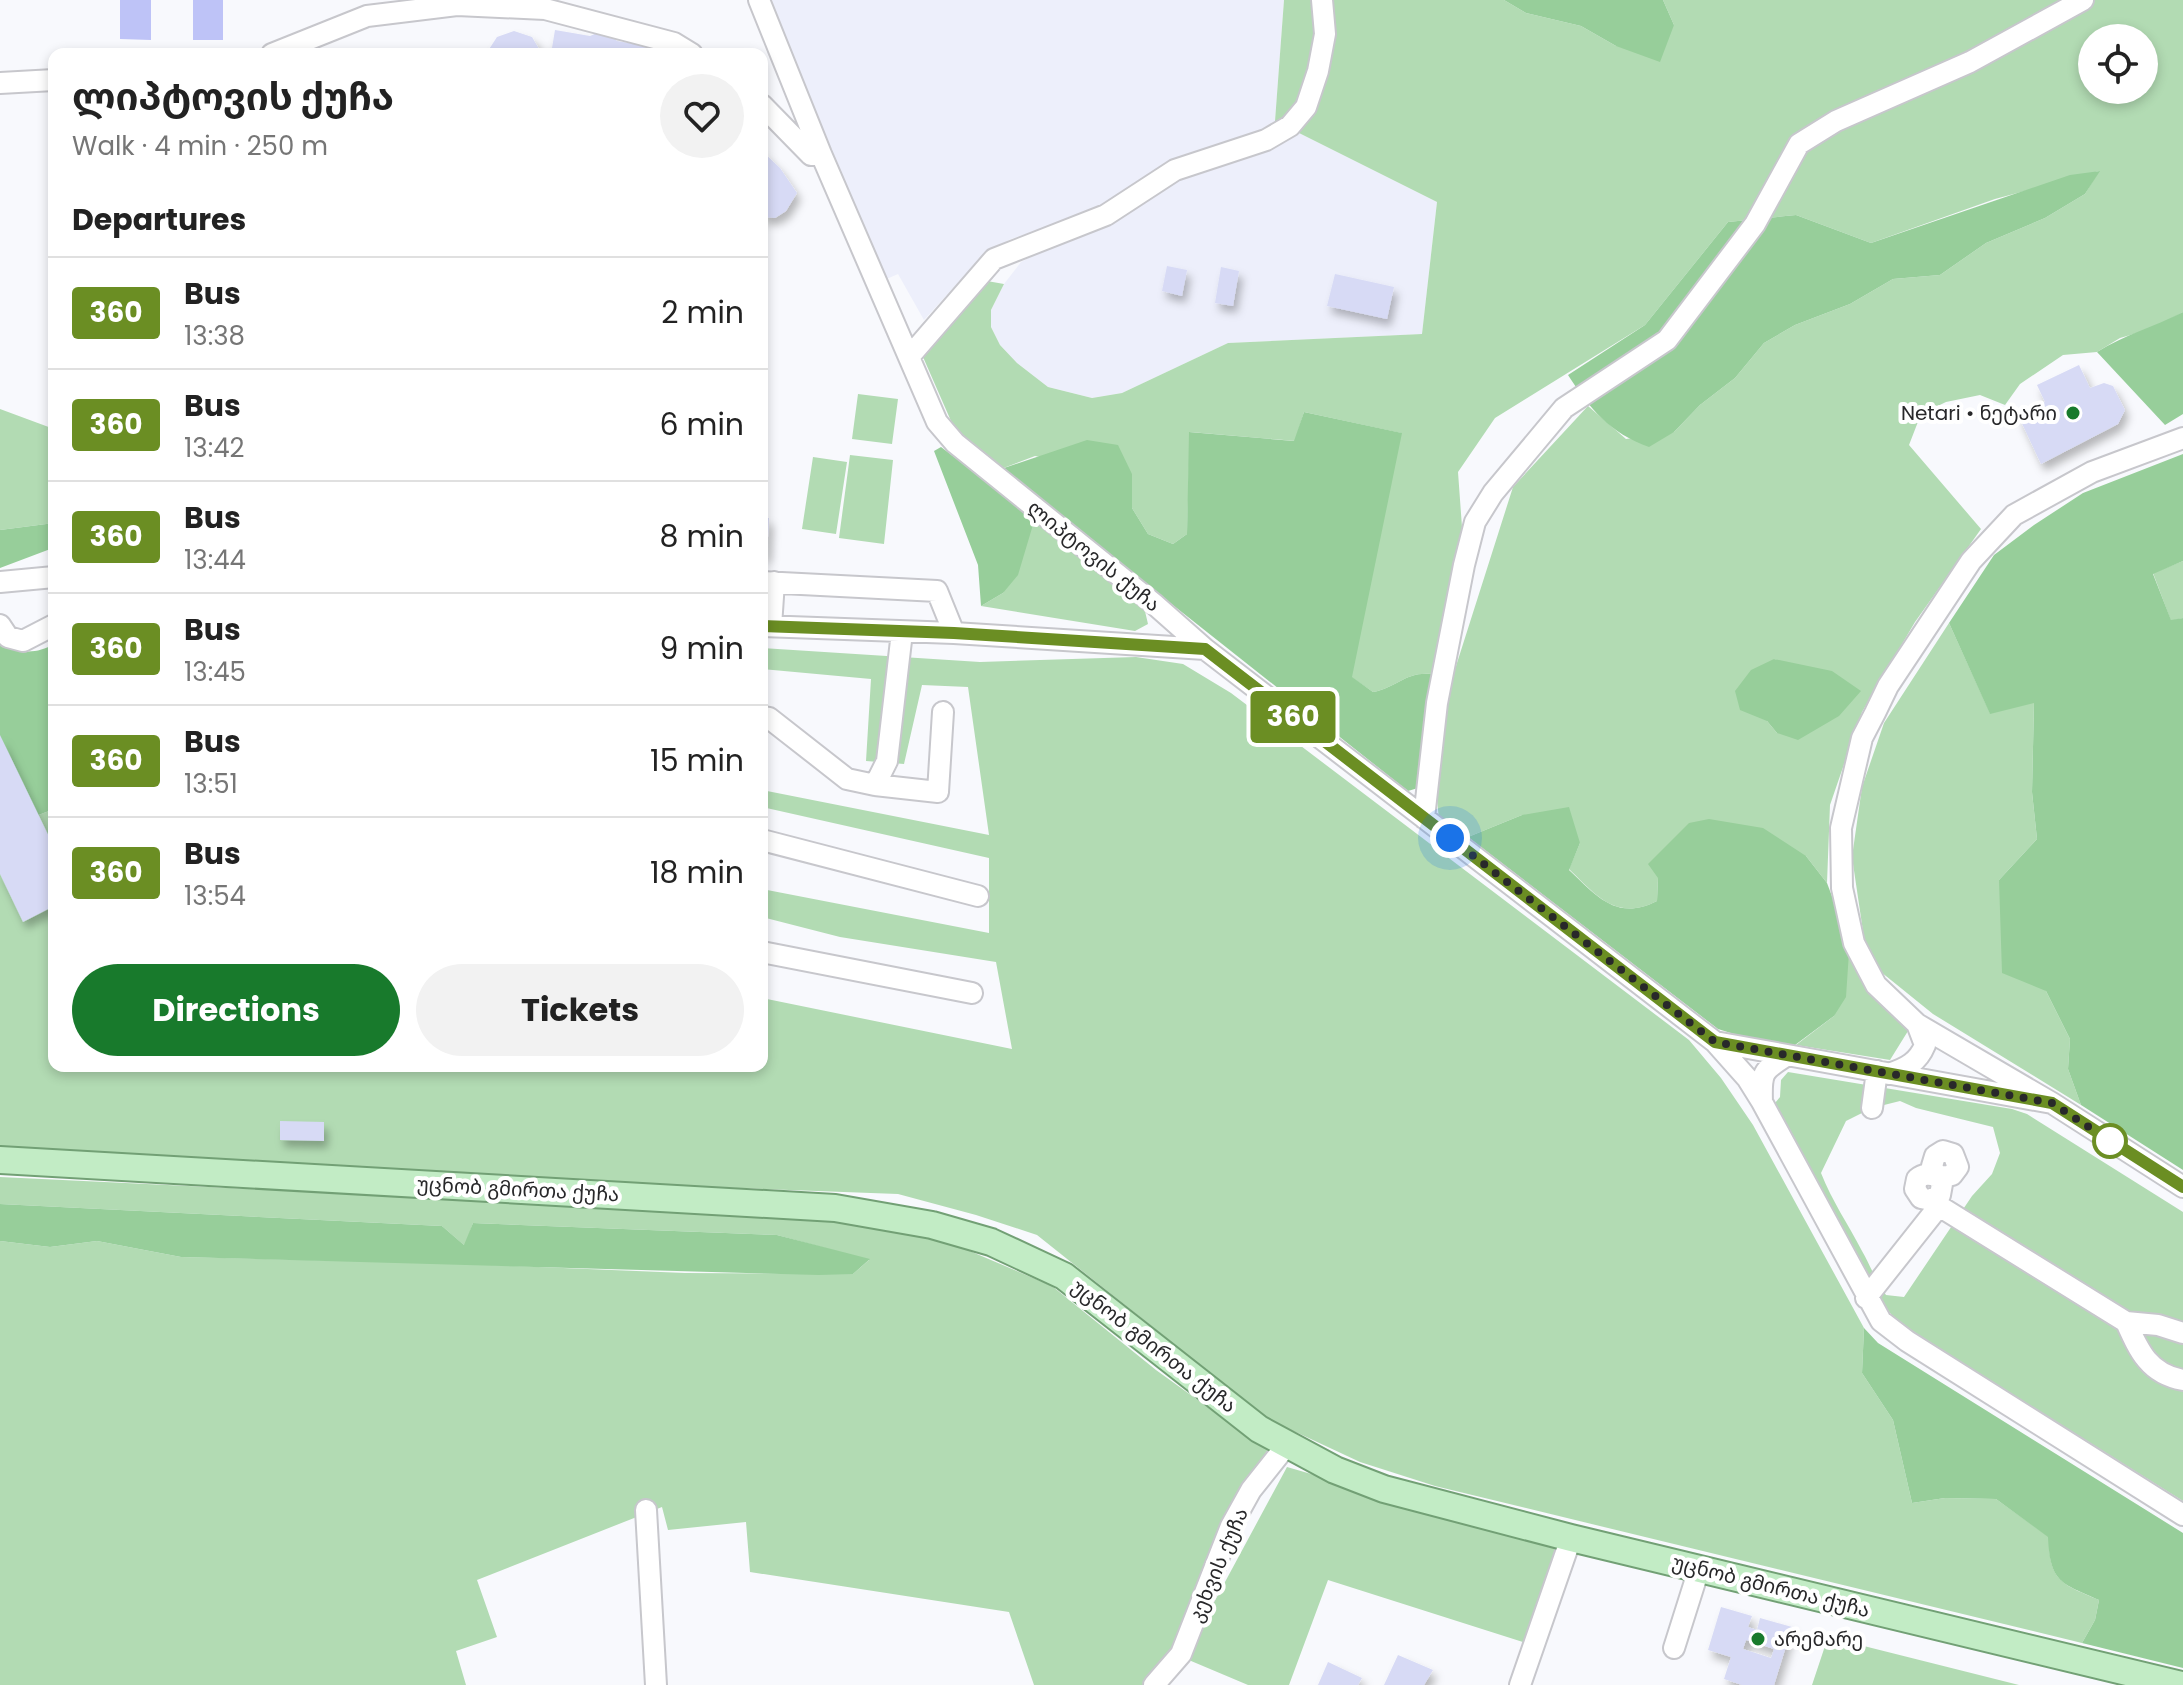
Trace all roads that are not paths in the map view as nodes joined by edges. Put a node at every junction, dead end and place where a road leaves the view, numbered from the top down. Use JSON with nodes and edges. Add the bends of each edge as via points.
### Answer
{"nodes":[{"id":1,"x":759,"y":0,"type":"edge"},
{"id":2,"x":1322,"y":0,"type":"edge"},
{"id":3,"x":2083,"y":0,"type":"edge"},
{"id":4,"x":287,"y":48,"type":"edge"},
{"id":5,"x":682,"y":48,"type":"edge"},
{"id":6,"x":48,"y":80,"type":"edge"},
{"id":7,"x":0,"y":83,"type":"edge"},
{"id":8,"x":768,"y":111,"type":"edge"},
{"id":9,"x":821,"y":154,"type":"junction"},
{"id":10,"x":909,"y":357,"type":"junction"},
{"id":11,"x":2183,"y":438,"type":"edge"},
{"id":12,"x":48,"y":578,"type":"edge"},
{"id":13,"x":768,"y":582,"type":"edge"},
{"id":14,"x":2,"y":588,"type":"edge"},
{"id":15,"x":1153,"y":603,"type":"junction"},
{"id":16,"x":0,"y":625,"type":"edge"},
{"id":17,"x":768,"y":626,"type":"edge"},
{"id":18,"x":48,"y":628,"type":"edge"},
{"id":19,"x":902,"y":632,"type":"junction"},
{"id":20,"x":954,"y":633,"type":"junction"},
{"id":21,"x":1137,"y":645,"type":"junction"},
{"id":22,"x":1205,"y":649,"type":"junction"},
{"id":23,"x":943,"y":712,"type":"dead end"},
{"id":24,"x":768,"y":718,"type":"edge"},
{"id":25,"x":875,"y":785,"type":"junction"},
{"id":26,"x":1424,"y":818,"type":"junction"},
{"id":27,"x":768,"y":842,"type":"edge"},
{"id":28,"x":978,"y":896,"type":"dead end"},
{"id":29,"x":768,"y":953,"type":"edge"},
{"id":30,"x":972,"y":993,"type":"dead end"},
{"id":31,"x":1917,"y":1024,"type":"junction"},
{"id":32,"x":1715,"y":1042,"type":"junction"},
{"id":33,"x":1786,"y":1056,"type":"junction"},
{"id":34,"x":1883,"y":1072,"type":"junction"},
{"id":35,"x":1762,"y":1102,"type":"junction"},
{"id":36,"x":2052,"y":1103,"type":"junction"},
{"id":37,"x":1872,"y":1108,"type":"dead end"},
{"id":38,"x":0,"y":1160,"type":"edge"},
{"id":39,"x":1936,"y":1175,"type":"dead end"},
{"id":40,"x":2183,"y":1187,"type":"edge"},
{"id":41,"x":1937,"y":1202,"type":"junction"},
{"id":42,"x":1866,"y":1298,"type":"junction"},
{"id":43,"x":2126,"y":1322,"type":"junction"},
{"id":44,"x":2183,"y":1333,"type":"edge"},
{"id":45,"x":2183,"y":1380,"type":"edge"},
{"id":46,"x":1286,"y":1446,"type":"junction"},
{"id":47,"x":646,"y":1510,"type":"dead end"},
{"id":48,"x":2183,"y":1515,"type":"edge"},
{"id":49,"x":1571,"y":1538,"type":"junction"},
{"id":50,"x":1699,"y":1569,"type":"junction"},
{"id":51,"x":1674,"y":1648,"type":"dead end"},
{"id":52,"x":656,"y":1685,"type":"edge"},
{"id":53,"x":1154,"y":1685,"type":"edge"},
{"id":54,"x":1520,"y":1685,"type":"edge"},
{"id":55,"x":2181,"y":1685,"type":"edge"}],
"edges":[{"from":1,"to":9,"type":"street","name":"ლიპტოვის ქუჩა"},
{"from":2,"to":10,"type":"street","via":[[1325,34],[1318,71],[1306,107],[1290,126],[1266,140],[1175,170],[1106,215],[994,259]]},
{"from":3,"to":26,"type":"street","via":[[1970,62],[1836,121],[1799,144],[1755,224],[1667,340],[1564,408],[1493,493],[1475,522],[1464,565],[1437,703]]},
{"from":4,"to":5,"type":"street","via":[[367,16],[457,5],[545,9]]},
{"from":6,"to":7,"type":"street"},
{"from":8,"to":9,"type":"street","via":[[811,155]]},
{"from":9,"to":10,"type":"street","name":"ლიპტოვის ქუჩა"},
{"from":10,"to":15,"type":"street","name":"ლიპტოვის ქუჩა","via":[[937,422],[955,443]]},
{"from":11,"to":31,"type":"street","via":[[2092,472],[2014,515],[1971,561],[1888,686],[1862,738],[1841,828],[1840,880],[1854,943],[1876,985]]},
{"from":12,"to":14,"type":"street"},
{"from":13,"to":20,"type":"street","via":[[937,591]]},
{"from":15,"to":21,"type":"street","via":[[1163,628]]},
{"from":15,"to":22,"type":"street","name":"ლიპტოვის ქუჩა"},
{"from":16,"to":18,"type":"street","via":[[8,637],[23,641]]},
{"from":17,"to":19,"type":"street"},
{"from":19,"to":20,"type":"street"},
{"from":19,"to":25,"type":"street","via":[[887,761]]},
{"from":20,"to":21,"type":"street"},
{"from":21,"to":22,"type":"street"},
{"from":22,"to":26,"type":"street","name":"ლიპტოვის ქუჩა"},
{"from":23,"to":25,"type":"street","via":[[938,792]]},
{"from":24,"to":25,"type":"street","via":[[847,779]]},
{"from":26,"to":32,"type":"street","name":"ლიპტოვის ქუჩა"},
{"from":27,"to":28,"type":"street"},
{"from":29,"to":30,"type":"street"},
{"from":31,"to":34,"type":"street","via":[[1925,1045],[1920,1057],[1906,1068]]},
{"from":31,"to":36,"type":"street"},
{"from":32,"to":33,"type":"street","name":"ლიპტოვის ქუჩა"},
{"from":32,"to":35,"type":"street"},
{"from":33,"to":34,"type":"street","name":"ლიპტოვის ქუჩა"},
{"from":33,"to":35,"type":"street","via":[[1761,1076]]},
{"from":34,"to":36,"type":"street","name":"ლიპტოვის ქუჩა"},
{"from":34,"to":37,"type":"street"},
{"from":35,"to":42,"type":"street"},
{"from":36,"to":40,"type":"street","name":"ლიპტოვის ქუჩა"},
{"from":38,"to":46,"type":"main road","name":"უცნობ გმირთა ქუჩა","via":[[835,1208],[932,1225],[991,1242],[1064,1276]]},
{"from":39,"to":41,"type":"street","via":[[1921,1175],[1915,1189],[1926,1201]]},
{"from":41,"to":42,"type":"street"},
{"from":41,"to":43,"type":"street"},
{"from":42,"to":48,"type":"street","via":[[1881,1321],[1907,1341]]},
{"from":43,"to":44,"type":"street"},
{"from":43,"to":45,"type":"street","via":[[2141,1354],[2165,1377]]},
{"from":46,"to":49,"type":"main road","name":"უცნობ გმირთა ქუჩა","via":[[1384,1489]]},
{"from":46,"to":53,"type":"street","name":"კეხვის ქუჩა","via":[[1231,1526],[1181,1654]]},
{"from":47,"to":52,"type":"street"},
{"from":49,"to":50,"type":"main road","name":"უცნობ გმირთა ქუჩა"},
{"from":49,"to":54,"type":"street"},
{"from":50,"to":51,"type":"street"},
{"from":50,"to":55,"type":"main road","name":"უცნობ გმირთა ქუჩა"}]}
